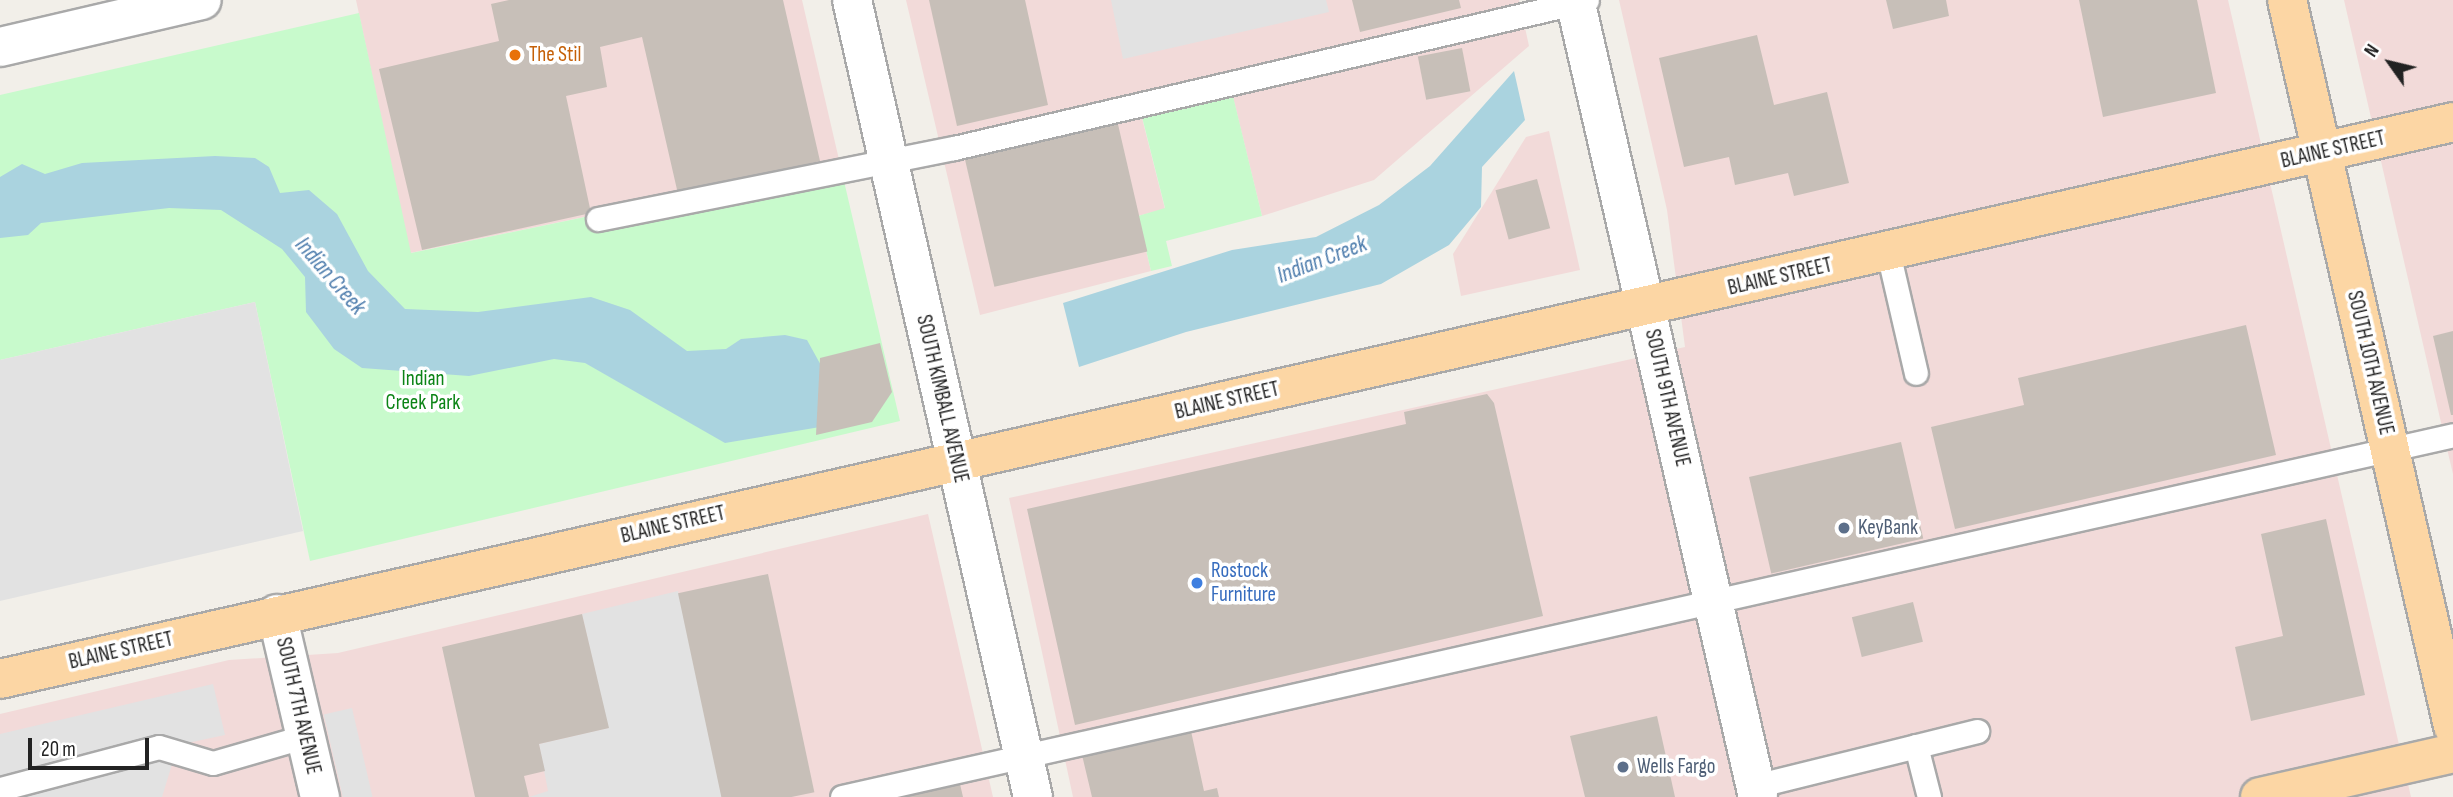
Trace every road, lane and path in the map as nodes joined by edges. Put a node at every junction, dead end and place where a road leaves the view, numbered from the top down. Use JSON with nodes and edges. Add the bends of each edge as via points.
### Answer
{"nodes":[{"id":1,"x":202,"y":0,"type":"edge"},
{"id":2,"x":852,"y":0,"type":"edge"},
{"id":3,"x":2287,"y":0,"type":"edge"},
{"id":4,"x":1579,"y":1,"type":"edge"},
{"id":5,"x":134,"y":8,"type":"edge"},
{"id":6,"x":0,"y":47,"type":"edge"},
{"id":7,"x":2453,"y":122,"type":"edge"},
{"id":8,"x":2322,"y":153,"type":"junction"},
{"id":9,"x":888,"y":160,"type":"junction"},
{"id":10,"x":598,"y":219,"type":"dead end"},
{"id":11,"x":1888,"y":252,"type":"junction"},
{"id":12,"x":1646,"y":308,"type":"junction"},
{"id":13,"x":1916,"y":373,"type":"dead end"},
{"id":14,"x":2453,"y":435,"type":"edge"},
{"id":15,"x":2390,"y":451,"type":"junction"},
{"id":16,"x":956,"y":462,"type":"junction"},
{"id":17,"x":1713,"y":603,"type":"junction"},
{"id":18,"x":277,"y":614,"type":"junction"},
{"id":19,"x":0,"y":680,"type":"edge"},
{"id":20,"x":2453,"y":726,"type":"edge"},
{"id":21,"x":1976,"y":731,"type":"dead end"},
{"id":22,"x":306,"y":736,"type":"junction"},
{"id":23,"x":1916,"y":746,"type":"junction"},
{"id":24,"x":2453,"y":753,"type":"edge"},
{"id":25,"x":1024,"y":755,"type":"junction"},
{"id":26,"x":0,"y":789,"type":"edge"},
{"id":27,"x":1756,"y":791,"type":"edge"},
{"id":28,"x":320,"y":797,"type":"edge"},
{"id":29,"x":842,"y":797,"type":"edge"},
{"id":30,"x":1034,"y":797,"type":"edge"},
{"id":31,"x":1930,"y":797,"type":"edge"},
{"id":32,"x":2260,"y":797,"type":"edge"}],
"edges":[{"from":1,"to":5,"type":"street"},
{"from":2,"to":9,"type":"street","name":"SOUTH KIMBALL AVENUE"},
{"from":3,"to":8,"type":"main road","name":"SOUTH 10TH AVENUE"},
{"from":4,"to":9,"type":"lane"},
{"from":4,"to":12,"type":"street","name":"SOUTH 9TH AVENUE"},
{"from":5,"to":6,"type":"street"},
{"from":7,"to":8,"type":"main road","name":"BLAINE STREET"},
{"from":8,"to":11,"type":"main road","name":"BLAINE STREET"},
{"from":8,"to":15,"type":"main road","name":"SOUTH 10TH AVENUE"},
{"from":9,"to":10,"type":"lane"},
{"from":9,"to":16,"type":"street","name":"SOUTH KIMBALL AVENUE"},
{"from":11,"to":12,"type":"main road","name":"BLAINE STREET"},
{"from":11,"to":13,"type":"lane"},
{"from":12,"to":16,"type":"main road","name":"BLAINE STREET"},
{"from":12,"to":17,"type":"street","name":"SOUTH 9TH AVENUE"},
{"from":14,"to":15,"type":"lane"},
{"from":15,"to":17,"type":"lane"},
{"from":15,"to":20,"type":"main road","name":"SOUTH 10TH AVENUE"},
{"from":16,"to":18,"type":"main road","name":"BLAINE STREET"},
{"from":16,"to":25,"type":"street","name":"SOUTH KIMBALL AVENUE"},
{"from":17,"to":25,"type":"lane"},
{"from":17,"to":27,"type":"street","name":"SOUTH 9TH AVENUE"},
{"from":18,"to":19,"type":"main road","name":"BLAINE STREET"},
{"from":18,"to":22,"type":"street","name":"SOUTH 7TH AVENUE"},
{"from":21,"to":23,"type":"lane"},
{"from":22,"to":26,"type":"lane","via":[[213,763],[159,747]]},
{"from":22,"to":28,"type":"street","name":"SOUTH 7TH AVENUE"},
{"from":23,"to":27,"type":"lane"},
{"from":23,"to":31,"type":"lane"},
{"from":24,"to":32,"type":"main road"},
{"from":25,"to":29,"type":"lane"},
{"from":25,"to":30,"type":"street","name":"SOUTH KIMBALL AVENUE"}]}
